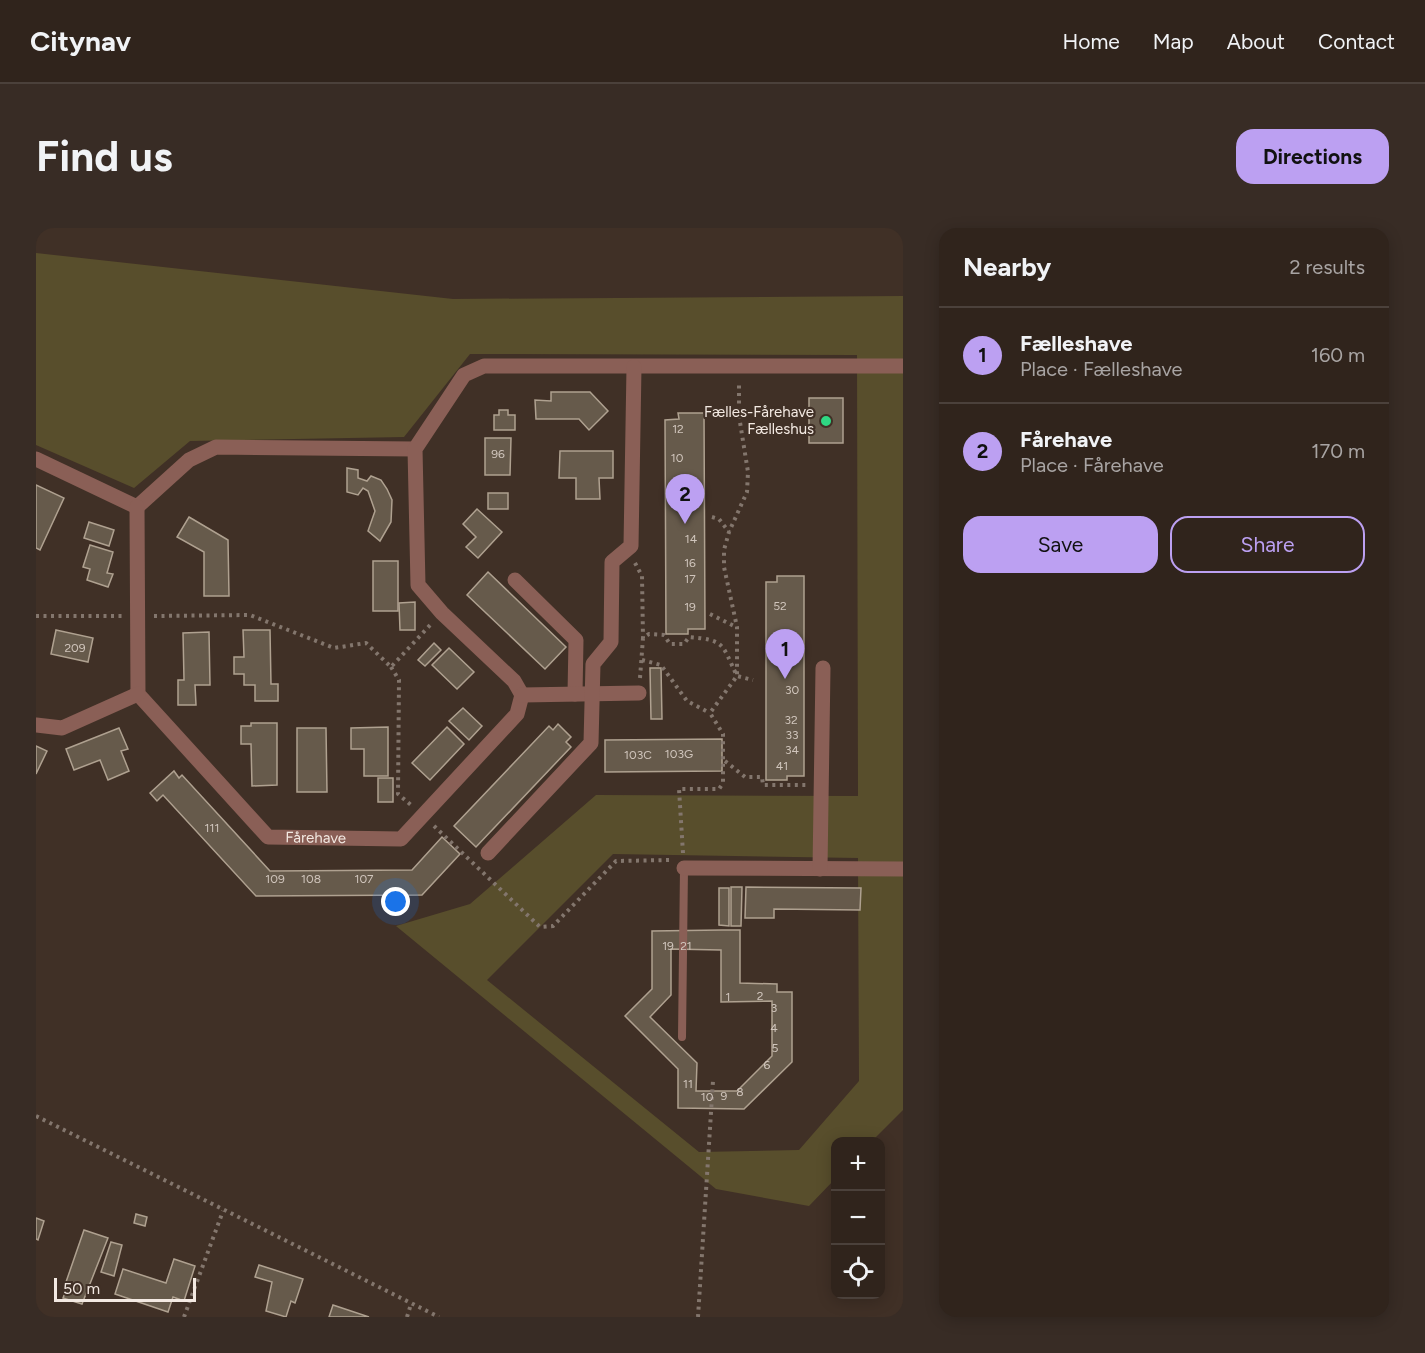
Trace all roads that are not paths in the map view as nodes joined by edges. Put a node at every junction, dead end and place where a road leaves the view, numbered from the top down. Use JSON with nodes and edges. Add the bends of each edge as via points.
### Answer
{"nodes":[{"id":1,"x":903,"y":366,"type":"edge"},
{"id":2,"x":634,"y":368,"type":"junction"},
{"id":3,"x":415,"y":449,"type":"junction"},
{"id":4,"x":36,"y":459,"type":"edge"},
{"id":5,"x":137,"y":507,"type":"junction"},
{"id":6,"x":515,"y":580,"type":"dead end"},
{"id":7,"x":823,"y":668,"type":"dead end"},
{"id":8,"x":639,"y":693,"type":"dead end"},
{"id":9,"x":138,"y":694,"type":"junction"},
{"id":10,"x":575,"y":694,"type":"junction"},
{"id":11,"x":593,"y":694,"type":"junction"},
{"id":12,"x":522,"y":695,"type":"junction"},
{"id":13,"x":36,"y":725,"type":"edge"},
{"id":14,"x":488,"y":854,"type":"dead end"},
{"id":15,"x":684,"y":868,"type":"joint"},
{"id":16,"x":820,"y":869,"type":"junction"},
{"id":17,"x":903,"y":869,"type":"edge"},
{"id":18,"x":682,"y":1037,"type":"dead end"}],
"edges":[{"from":1,"to":2,"type":"street"},
{"from":2,"to":3,"type":"street","via":[[484,366],[464,375]]},
{"from":2,"to":11,"type":"street","via":[[631,546],[612,562],[611,642],[593,664]]},
{"from":3,"to":5,"type":"street","via":[[216,447],[189,460]]},
{"from":3,"to":12,"type":"street","via":[[418,585],[514,681]]},
{"from":4,"to":5,"type":"street"},
{"from":5,"to":9,"type":"street"},
{"from":6,"to":10,"type":"street","via":[[576,640]]},
{"from":7,"to":16,"type":"street"},
{"from":8,"to":11,"type":"street"},
{"from":9,"to":12,"type":"street","name":"Fårehave","via":[[268,837],[400,839],[517,714]]},
{"from":9,"to":13,"type":"street","via":[[62,728]]},
{"from":10,"to":11,"type":"street"},
{"from":10,"to":12,"type":"street"},
{"from":11,"to":14,"type":"street","via":[[591,743]]},
{"from":15,"to":16,"type":"street"},
{"from":15,"to":18,"type":"lane"},
{"from":16,"to":17,"type":"street"}]}
